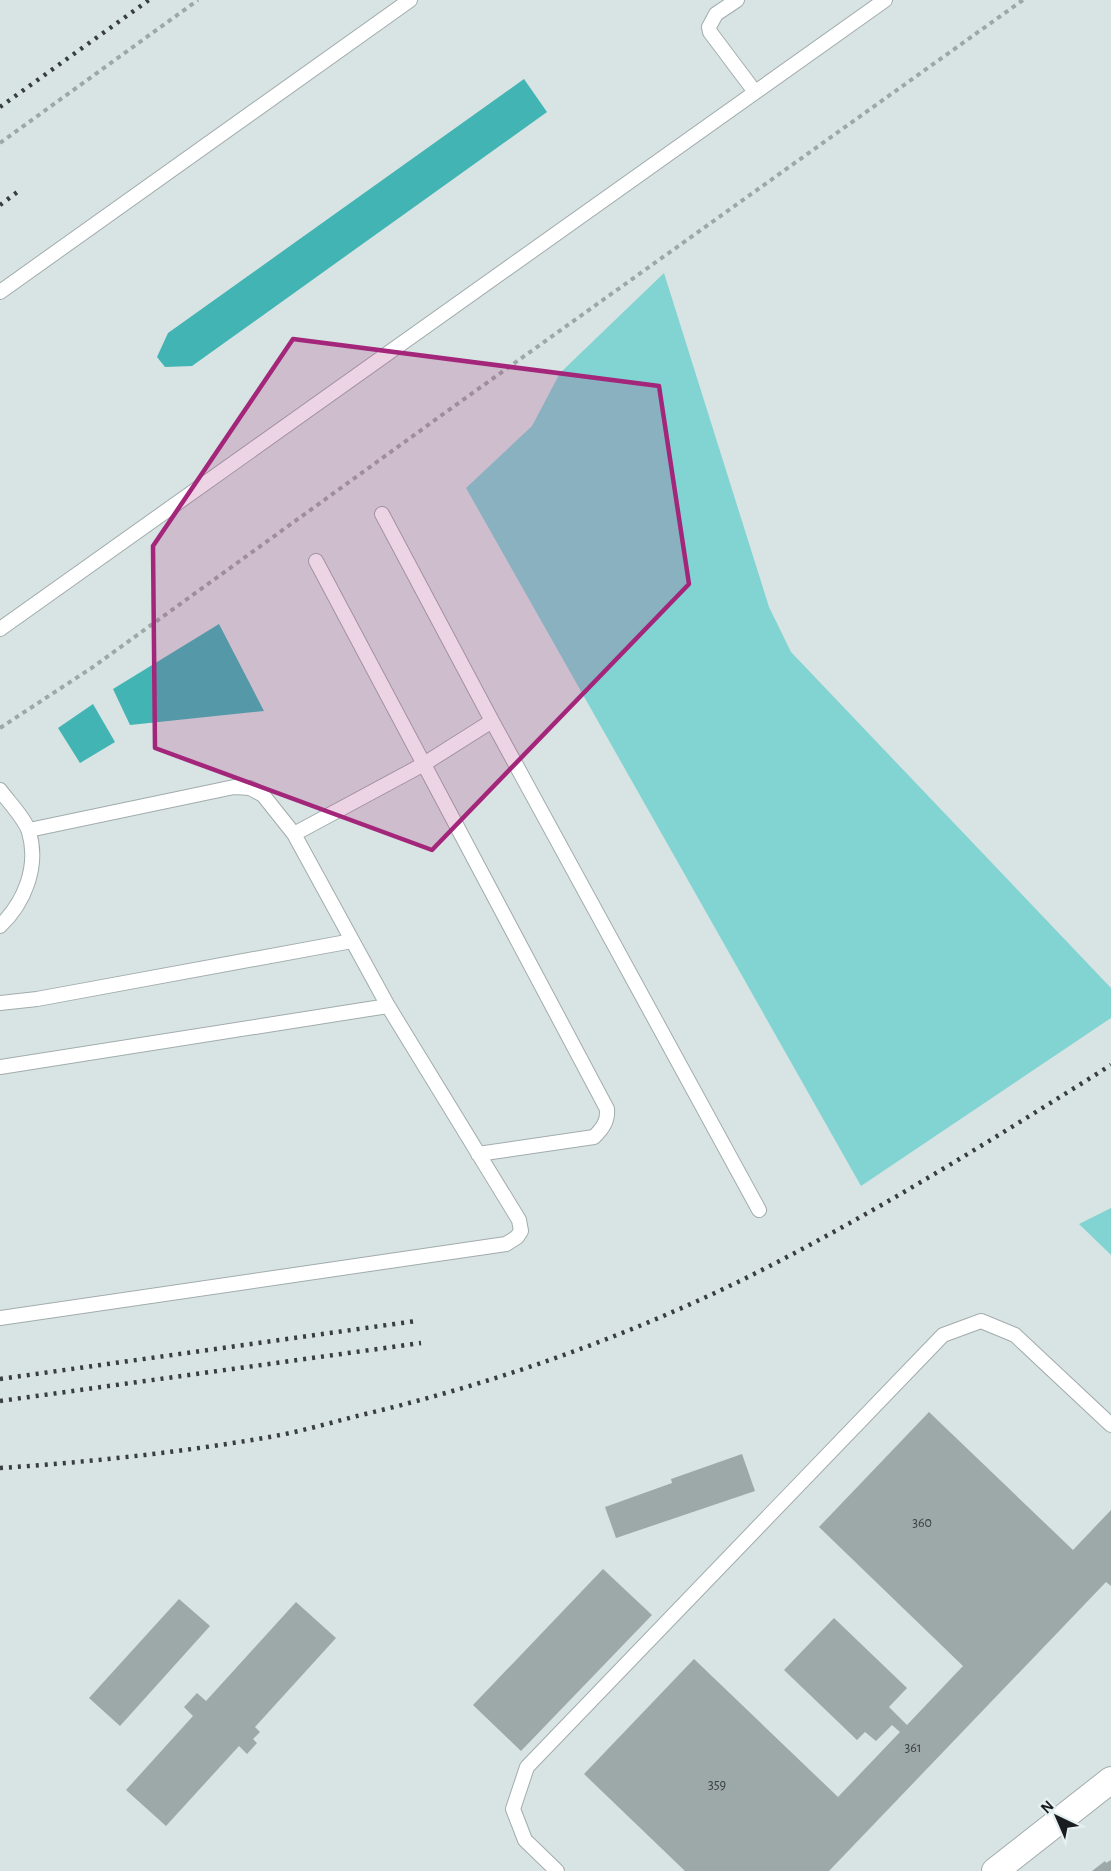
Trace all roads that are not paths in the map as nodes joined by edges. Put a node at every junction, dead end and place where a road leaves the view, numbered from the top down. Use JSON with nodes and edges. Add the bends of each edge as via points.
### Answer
{"nodes":[{"id":1,"x":410,"y":0,"type":"edge"},
{"id":2,"x":736,"y":0,"type":"edge"},
{"id":3,"x":885,"y":0,"type":"edge"},
{"id":4,"x":755,"y":92,"type":"junction"},
{"id":5,"x":0,"y":292,"type":"edge"},
{"id":6,"x":382,"y":514,"type":"dead end"},
{"id":7,"x":316,"y":561,"type":"dead end"},
{"id":8,"x":0,"y":629,"type":"edge"},
{"id":9,"x":492,"y":721,"type":"junction"},
{"id":10,"x":424,"y":764,"type":"junction"},
{"id":11,"x":0,"y":790,"type":"edge"},
{"id":12,"x":29,"y":830,"type":"junction"},
{"id":13,"x":294,"y":834,"type":"junction"},
{"id":14,"x":0,"y":926,"type":"edge"},
{"id":15,"x":352,"y":941,"type":"junction"},
{"id":16,"x":0,"y":1003,"type":"edge"},
{"id":17,"x":388,"y":1006,"type":"junction"},
{"id":18,"x":0,"y":1067,"type":"edge"},
{"id":19,"x":477,"y":1154,"type":"junction"},
{"id":20,"x":759,"y":1210,"type":"dead end"},
{"id":21,"x":0,"y":1318,"type":"edge"},
{"id":22,"x":1111,"y":1425,"type":"edge"},
{"id":23,"x":1111,"y":1780,"type":"edge"},
{"id":24,"x":557,"y":1871,"type":"edge"},
{"id":25,"x":994,"y":1871,"type":"edge"}],
"edges":[{"from":1,"to":5,"type":"lane"},
{"from":2,"to":4,"type":"lane","via":[[716,14],[710,32]]},
{"from":3,"to":4,"type":"lane"},
{"from":4,"to":8,"type":"lane"},
{"from":6,"to":9,"type":"lane"},
{"from":7,"to":10,"type":"lane"},
{"from":9,"to":10,"type":"lane"},
{"from":9,"to":20,"type":"lane"},
{"from":10,"to":13,"type":"lane"},
{"from":10,"to":19,"type":"lane","via":[[607,1109],[603,1129],[594,1137]]},
{"from":11,"to":12,"type":"lane"},
{"from":12,"to":13,"type":"lane","via":[[234,787],[250,788],[263,795]]},
{"from":12,"to":14,"type":"lane","via":[[33,858],[29,884]]},
{"from":13,"to":15,"type":"lane"},
{"from":15,"to":16,"type":"lane"},
{"from":15,"to":17,"type":"lane"},
{"from":17,"to":18,"type":"lane"},
{"from":17,"to":19,"type":"lane"},
{"from":19,"to":21,"type":"lane","via":[[519,1221],[521,1231],[506,1244]]},
{"from":22,"to":24,"type":"lane","via":[[1015,1335],[981,1321],[944,1335],[527,1767],[513,1809],[525,1840]]},
{"from":23,"to":25,"type":"street"}]}
